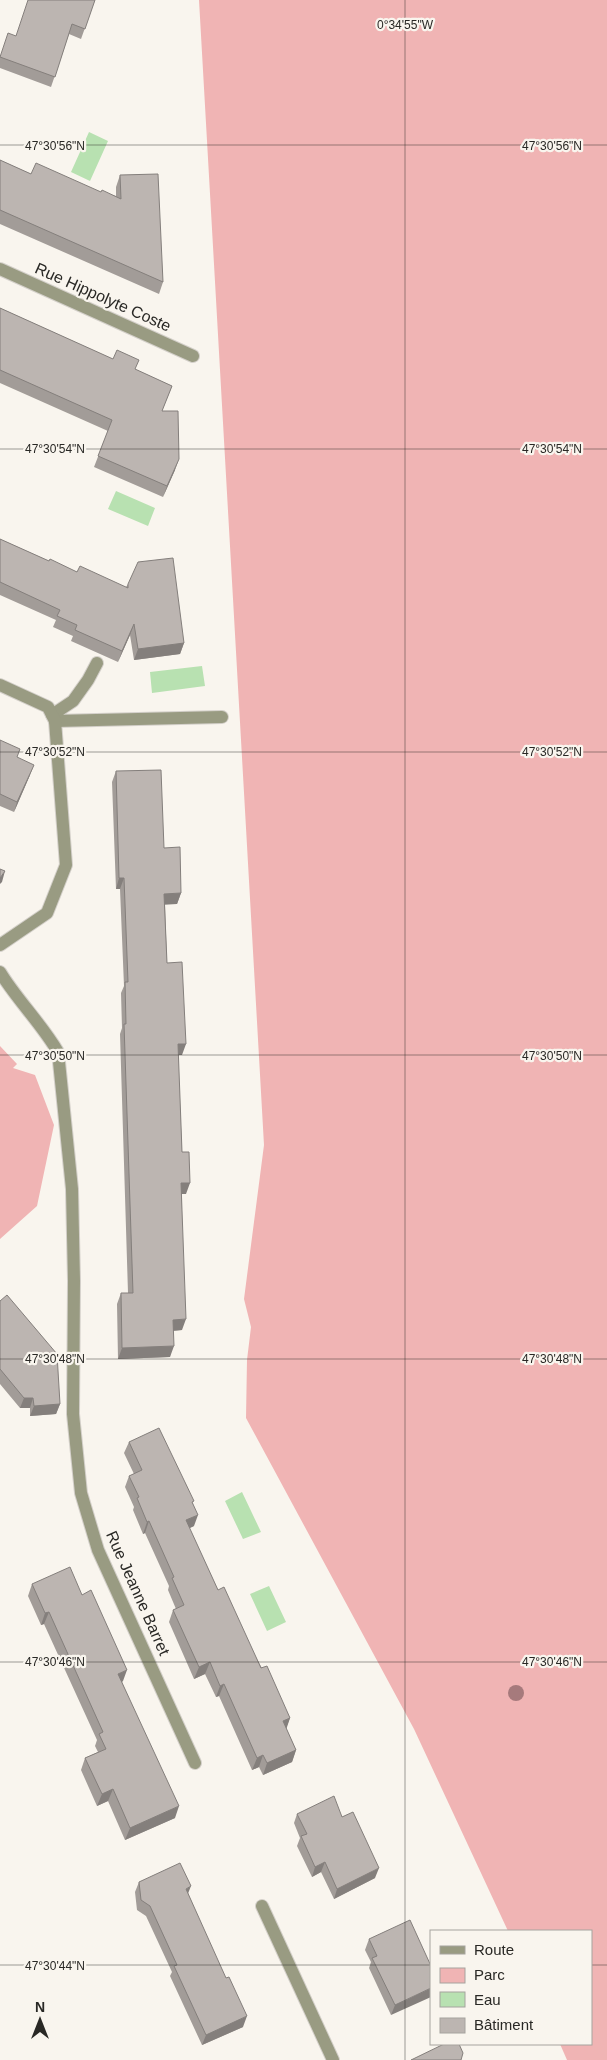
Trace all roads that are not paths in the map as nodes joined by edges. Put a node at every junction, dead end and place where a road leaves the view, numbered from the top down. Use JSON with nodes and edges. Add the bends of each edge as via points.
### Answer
{"nodes":[{"id":1,"x":0,"y":269,"type":"edge"},
{"id":2,"x":193,"y":356,"type":"dead end"},
{"id":3,"x":97,"y":663,"type":"dead end"},
{"id":4,"x":0,"y":686,"type":"edge"},
{"id":5,"x":222,"y":717,"type":"dead end"},
{"id":6,"x":53,"y":718,"type":"junction"},
{"id":7,"x":0,"y":945,"type":"edge"},
{"id":8,"x":0,"y":972,"type":"edge"},
{"id":9,"x":195,"y":1763,"type":"dead end"},
{"id":10,"x":262,"y":1906,"type":"dead end"},
{"id":11,"x":333,"y":2060,"type":"edge"}],
"edges":[{"from":1,"to":2,"type":"street","name":"Rue Hippolyte Coste"},
{"from":3,"to":6,"type":"street","via":[[73,701]]},
{"from":4,"to":6,"type":"street","via":[[48,707]]},
{"from":5,"to":6,"type":"street"},
{"from":6,"to":7,"type":"street","via":[[66,865],[47,913]]},
{"from":8,"to":9,"type":"street","name":"Rue Jeanne Barret","via":[[58,1052],[72,1189],[73,1414],[82,1492],[98,1550]]},
{"from":10,"to":11,"type":"street"}]}
